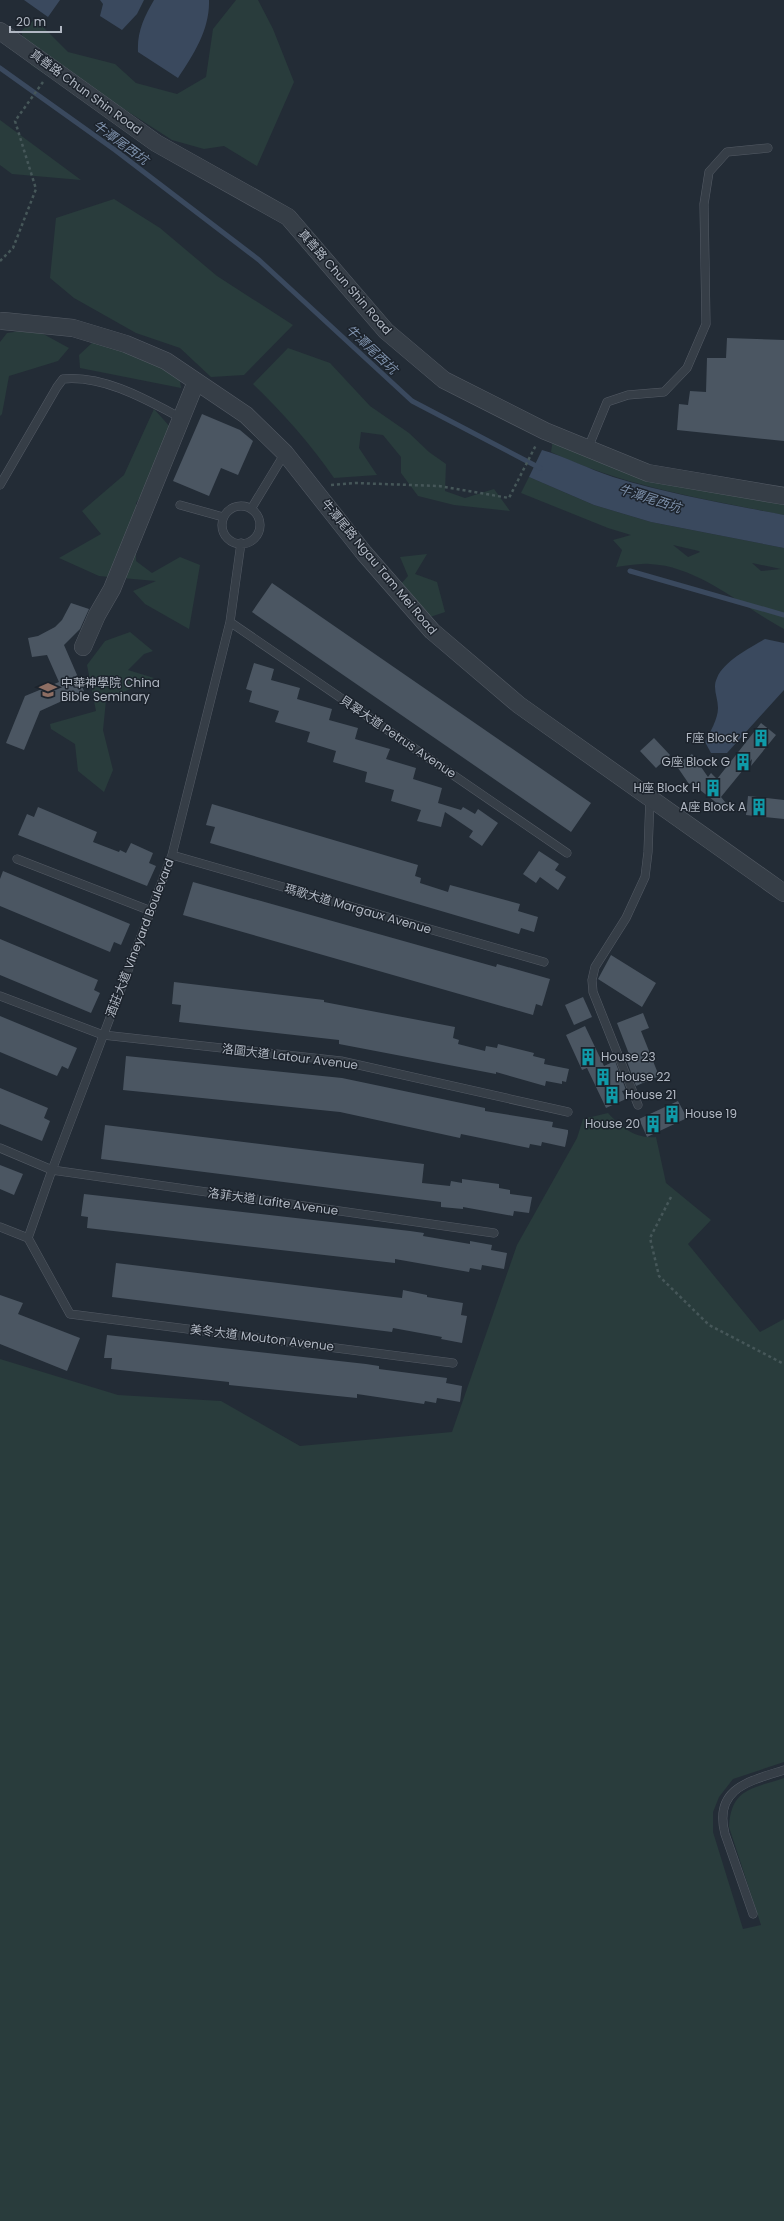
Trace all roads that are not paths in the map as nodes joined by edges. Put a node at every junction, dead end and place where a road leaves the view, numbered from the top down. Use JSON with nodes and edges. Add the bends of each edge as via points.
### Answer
{"nodes":[{"id":1,"x":0,"y":31,"type":"edge"},
{"id":2,"x":768,"y":148,"type":"dead end"},
{"id":3,"x":1,"y":320,"type":"edge"},
{"id":4,"x":196,"y":382,"type":"junction"},
{"id":5,"x":181,"y":418,"type":"junction"},
{"id":6,"x":588,"y":448,"type":"junction"},
{"id":7,"x":285,"y":453,"type":"junction"},
{"id":8,"x":0,"y":485,"type":"edge"},
{"id":9,"x":784,"y":496,"type":"edge"},
{"id":10,"x":180,"y":505,"type":"dead end"},
{"id":11,"x":251,"y":509,"type":"junction"},
{"id":12,"x":223,"y":517,"type":"junction"},
{"id":13,"x":241,"y":543,"type":"junction"},
{"id":14,"x":230,"y":622,"type":"junction"},
{"id":15,"x":83,"y":647,"type":"dead end"},
{"id":16,"x":650,"y":798,"type":"junction"},
{"id":17,"x":567,"y":853,"type":"dead end"},
{"id":18,"x":172,"y":855,"type":"junction"},
{"id":19,"x":17,"y":859,"type":"dead end"},
{"id":20,"x":784,"y":893,"type":"edge"},
{"id":21,"x":151,"y":911,"type":"junction"},
{"id":22,"x":544,"y":962,"type":"dead end"},
{"id":23,"x":0,"y":996,"type":"edge"},
{"id":24,"x":104,"y":1035,"type":"junction"},
{"id":25,"x":638,"y":1105,"type":"dead end"},
{"id":26,"x":568,"y":1112,"type":"dead end"},
{"id":27,"x":0,"y":1148,"type":"edge"},
{"id":28,"x":52,"y":1170,"type":"junction"},
{"id":29,"x":0,"y":1227,"type":"edge"},
{"id":30,"x":494,"y":1233,"type":"dead end"},
{"id":31,"x":28,"y":1238,"type":"junction"},
{"id":32,"x":454,"y":1362,"type":"dead end"},
{"id":33,"x":784,"y":1770,"type":"edge"},
{"id":34,"x":753,"y":1914,"type":"dead end"}],
"edges":[{"from":1,"to":6,"type":"street","name":"真善路 Chun Shin Road","via":[[156,143],[288,217],[386,331],[438,375],[543,430]]},
{"from":2,"to":6,"type":"lane","via":[[727,152],[709,172],[704,204],[706,324],[687,368],[664,392],[628,395],[607,402]]},
{"from":3,"to":4,"type":"street","name":"牛潭尾路 Ngau Tam Mei Road","via":[[73,328],[96,334],[166,361]]},
{"from":4,"to":5,"type":"street"},
{"from":4,"to":7,"type":"street","name":"牛潭尾路 Ngau Tam Mei Road","via":[[246,415]]},
{"from":5,"to":8,"type":"lane","via":[[147,400],[106,384],[74,378],[63,379]]},
{"from":5,"to":15,"type":"street","via":[[112,589],[96,615]]},
{"from":6,"to":9,"type":"street","name":"真善路 Chun Shin Road","via":[[648,472]]},
{"from":7,"to":11,"type":"lane"},
{"from":7,"to":16,"type":"street","name":"牛潭尾路 Ngau Tam Mei Road","via":[[364,553],[432,631],[519,705]]},
{"from":10,"to":12,"type":"lane"},
{"from":11,"to":12,"type":"lane","via":[[239,506]]},
{"from":11,"to":13,"type":"lane","via":[[259,518],[259,530],[252,540]]},
{"from":12,"to":13,"type":"lane","via":[[223,530],[226,536]]},
{"from":13,"to":14,"type":"lane","name":"酒莊大道 Vineyard Boulevard"},
{"from":14,"to":17,"type":"lane","name":"貝翠大道 Petrus Avenue"},
{"from":14,"to":18,"type":"lane","name":"酒莊大道 Vineyard Boulevard"},
{"from":16,"to":20,"type":"street","name":"牛潭尾路 Ngau Tam Mei Road"},
{"from":16,"to":25,"type":"lane","via":[[645,877],[626,918],[595,967],[592,980],[593,992]]},
{"from":18,"to":21,"type":"lane","name":"酒莊大道 Vineyard Boulevard"},
{"from":18,"to":22,"type":"lane","name":"瑪歌大道 Margaux Avenue"},
{"from":19,"to":21,"type":"lane"},
{"from":21,"to":24,"type":"lane","name":"酒莊大道 Vineyard Boulevard"},
{"from":23,"to":24,"type":"lane","name":"洛圖大道 Latour Avenue"},
{"from":24,"to":26,"type":"lane","name":"洛圖大道 Latour Avenue","via":[[341,1061]]},
{"from":24,"to":28,"type":"lane","name":"酒莊大道 Vineyard Boulevard"},
{"from":27,"to":28,"type":"lane","name":"洛菲大道 Lafite Avenue"},
{"from":28,"to":30,"type":"lane","name":"洛菲大道 Lafite Avenue"},
{"from":28,"to":31,"type":"lane","name":"酒莊大道 Vineyard Boulevard"},
{"from":29,"to":31,"type":"lane"},
{"from":31,"to":32,"type":"lane","name":"美冬大道 Mouton Avenue","via":[[70,1314]]},
{"from":33,"to":34,"type":"lane","via":[[738,1788],[729,1797],[723,1810],[722,1825]]}]}
